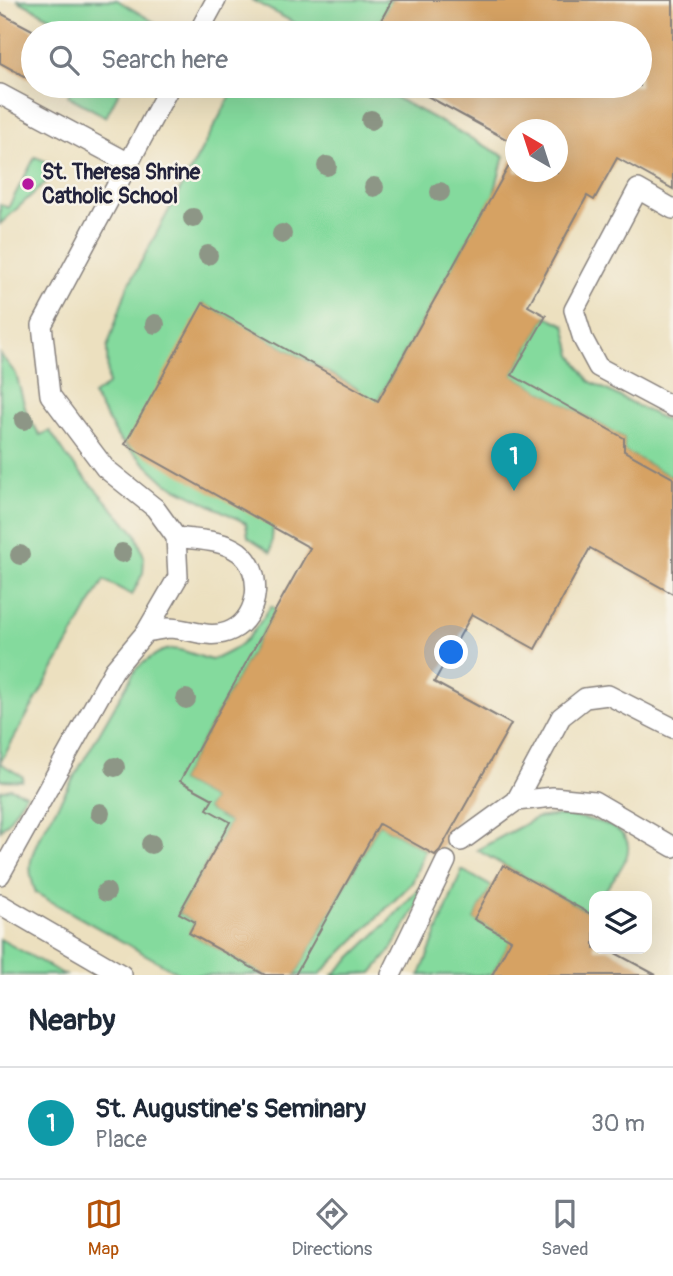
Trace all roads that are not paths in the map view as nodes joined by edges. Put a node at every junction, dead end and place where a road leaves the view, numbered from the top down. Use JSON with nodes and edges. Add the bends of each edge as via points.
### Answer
{"nodes":[{"id":1,"x":216,"y":0,"type":"edge"},
{"id":2,"x":205,"y":21,"type":"edge"},
{"id":3,"x":0,"y":94,"type":"edge"},
{"id":4,"x":164,"y":98,"type":"edge"},
{"id":5,"x":129,"y":163,"type":"junction"},
{"id":6,"x":673,"y":208,"type":"edge"},
{"id":7,"x":673,"y":407,"type":"edge"},
{"id":8,"x":176,"y":537,"type":"junction"},
{"id":9,"x":146,"y":632,"type":"junction"},
{"id":10,"x":673,"y":728,"type":"edge"},
{"id":11,"x":516,"y":802,"type":"junction"},
{"id":12,"x":461,"y":841,"type":"dead end"},
{"id":13,"x":673,"y":847,"type":"edge"},
{"id":14,"x":446,"y":861,"type":"dead end"},
{"id":15,"x":0,"y":875,"type":"edge"},
{"id":16,"x":0,"y":904,"type":"edge"},
{"id":17,"x":122,"y":975,"type":"edge"},
{"id":18,"x":391,"y":975,"type":"edge"}],
"edges":[{"from":1,"to":2,"type":"lane"},
{"from":3,"to":5,"type":"lane"},
{"from":4,"to":5,"type":"lane"},
{"from":5,"to":8,"type":"lane","via":[[42,325],[50,395],[105,468],[155,508]]},
{"from":6,"to":7,"type":"lane","via":[[638,189],[574,310],[598,367]]},
{"from":8,"to":9,"type":"lane","via":[[178,577]]},
{"from":8,"to":9,"type":"lane","via":[[219,542],[240,552],[253,570],[256,593],[249,614],[233,630],[211,636],[168,628]]},
{"from":9,"to":15,"type":"lane","via":[[114,670]]},
{"from":10,"to":11,"type":"lane","via":[[608,695],[585,698],[561,717]]},
{"from":11,"to":12,"type":"lane"},
{"from":11,"to":13,"type":"lane","via":[[553,797],[594,801]]},
{"from":14,"to":18,"type":"lane"},
{"from":16,"to":17,"type":"lane"}]}
